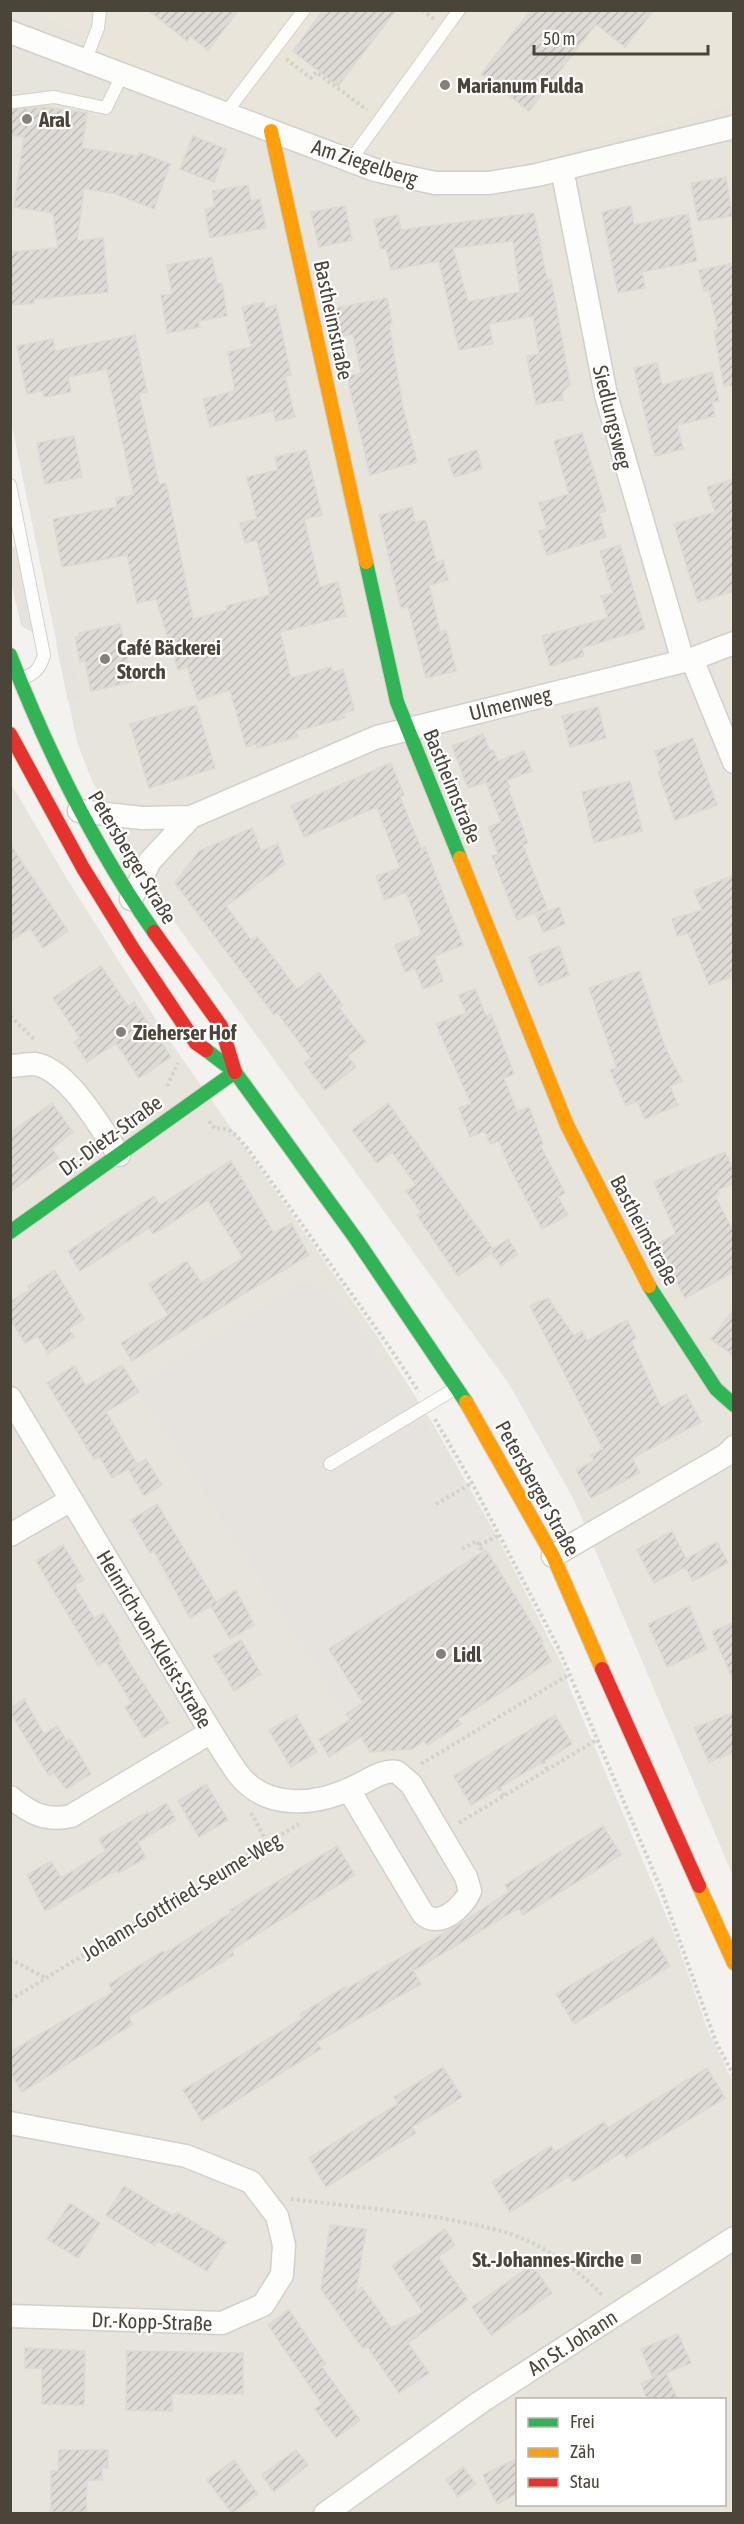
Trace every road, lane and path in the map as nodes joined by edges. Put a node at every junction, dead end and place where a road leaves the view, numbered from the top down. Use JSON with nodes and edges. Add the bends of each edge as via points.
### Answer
{"nodes":[{"id":1,"x":100,"y":10,"type":"edge"},
{"id":2,"x":304,"y":10,"type":"edge"},
{"id":3,"x":459,"y":10,"type":"edge"},
{"id":4,"x":10,"y":32,"type":"edge"},
{"id":5,"x":274,"y":50,"type":"junction"},
{"id":6,"x":85,"y":61,"type":"junction"},
{"id":7,"x":122,"y":75,"type":"junction"},
{"id":8,"x":14,"y":102,"type":"dead end"},
{"id":9,"x":225,"y":114,"type":"junction"},
{"id":10,"x":380,"y":120,"type":"junction"},
{"id":11,"x":734,"y":127,"type":"edge"},
{"id":12,"x":271,"y":131,"type":"junction"},
{"id":13,"x":350,"y":161,"type":"junction"},
{"id":14,"x":562,"y":169,"type":"junction"},
{"id":15,"x":10,"y":485,"type":"edge"},
{"id":16,"x":734,"y":644,"type":"edge"},
{"id":17,"x":10,"y":655,"type":"edge"},
{"id":18,"x":688,"y":660,"type":"junction"},
{"id":19,"x":15,"y":681,"type":"edge"},
{"id":20,"x":407,"y":728,"type":"junction"},
{"id":21,"x":10,"y":734,"type":"edge"},
{"id":22,"x":734,"y":762,"type":"edge"},
{"id":23,"x":79,"y":811,"type":"junction"},
{"id":24,"x":191,"y":817,"type":"junction"},
{"id":25,"x":131,"y":899,"type":"junction"},
{"id":26,"x":10,"y":1066,"type":"edge"},
{"id":27,"x":235,"y":1072,"type":"junction"},
{"id":28,"x":179,"y":1076,"type":"dead end"},
{"id":29,"x":168,"y":1084,"type":"dead end"},
{"id":30,"x":211,"y":1124,"type":"dead end"},
{"id":31,"x":119,"y":1155,"type":"junction"},
{"id":32,"x":10,"y":1232,"type":"edge"},
{"id":33,"x":458,"y":1387,"type":"junction"},
{"id":34,"x":10,"y":1398,"type":"edge"},
{"id":35,"x":734,"y":1405,"type":"edge"},
{"id":36,"x":427,"y":1406,"type":"junction"},
{"id":37,"x":734,"y":1447,"type":"edge"},
{"id":38,"x":330,"y":1464,"type":"dead end"},
{"id":39,"x":472,"y":1483,"type":"junction"},
{"id":40,"x":71,"y":1500,"type":"junction"},
{"id":41,"x":435,"y":1504,"type":"dead end"},
{"id":42,"x":10,"y":1535,"type":"edge"},
{"id":43,"x":500,"y":1536,"type":"junction"},
{"id":44,"x":479,"y":1545,"type":"junction"},
{"id":45,"x":462,"y":1549,"type":"dead end"},
{"id":46,"x":483,"y":1552,"type":"dead end"},
{"id":47,"x":554,"y":1556,"type":"junction"},
{"id":48,"x":570,"y":1674,"type":"junction"},
{"id":49,"x":211,"y":1732,"type":"junction"},
{"id":50,"x":598,"y":1739,"type":"junction"},
{"id":51,"x":543,"y":1761,"type":"dead end"},
{"id":52,"x":547,"y":1769,"type":"junction"},
{"id":53,"x":402,"y":1775,"type":"junction"},
{"id":54,"x":499,"y":1788,"type":"dead end"},
{"id":55,"x":349,"y":1790,"type":"junction"},
{"id":56,"x":504,"y":1796,"type":"junction"},
{"id":57,"x":10,"y":1797,"type":"edge"},
{"id":58,"x":303,"y":1822,"type":"dead end"},
{"id":59,"x":441,"y":1834,"type":"junction"},
{"id":60,"x":10,"y":1959,"type":"edge"},
{"id":61,"x":734,"y":1963,"type":"edge"},
{"id":62,"x":47,"y":1978,"type":"junction"},
{"id":63,"x":10,"y":2000,"type":"edge"},
{"id":64,"x":734,"y":2076,"type":"edge"},
{"id":65,"x":10,"y":2123,"type":"edge"},
{"id":66,"x":251,"y":2182,"type":"junction"},
{"id":67,"x":734,"y":2238,"type":"edge"},
{"id":68,"x":618,"y":2312,"type":"junction"},
{"id":69,"x":10,"y":2316,"type":"edge"},
{"id":70,"x":325,"y":2514,"type":"edge"}],
"edges":[{"from":1,"to":6,"type":"lane","via":[[98,28]]},
{"from":2,"to":5,"type":"lane"},
{"from":3,"to":10,"type":"lane"},
{"from":4,"to":6,"type":"street","name":"Am Ziegelberg"},
{"from":5,"to":9,"type":"lane"},
{"from":5,"to":10,"type":"path","via":[[312,78],[316,72]]},
{"from":6,"to":7,"type":"street","name":"Am Ziegelberg"},
{"from":7,"to":8,"type":"lane","via":[[106,108],[54,97]]},
{"from":7,"to":9,"type":"street","name":"Am Ziegelberg"},
{"from":9,"to":12,"type":"street","name":"Am Ziegelberg"},
{"from":10,"to":13,"type":"lane"},
{"from":11,"to":14,"type":"street","name":"Am Ziegelberg"},
{"from":12,"to":13,"type":"street","name":"Am Ziegelberg"},
{"from":12,"to":20,"type":"main road","name":"Bastheimstraße","via":[[388,665]]},
{"from":13,"to":14,"type":"street","name":"Am Ziegelberg","via":[[409,179],[468,184],[510,181]]},
{"from":14,"to":18,"type":"street","name":"Siedlungsweg","via":[[606,395]]},
{"from":15,"to":19,"type":"lane","via":[[44,655],[35,674]]},
{"from":16,"to":18,"type":"street","name":"Ulmenweg"},
{"from":17,"to":19,"type":"main road","name":"Petersberger Straße"},
{"from":18,"to":20,"type":"street","name":"Ulmenweg"},
{"from":18,"to":22,"type":"street","name":"Siedlungsweg"},
{"from":19,"to":23,"type":"main road","name":"Petersberger Straße"},
{"from":20,"to":24,"type":"street","name":"Ulmenweg","via":[[377,737]]},
{"from":20,"to":35,"type":"main road","name":"Bastheimstraße","via":[[567,1125],[644,1279],[716,1389]]},
{"from":21,"to":27,"type":"main road","name":"Petersberger Straße","via":[[133,950],[196,1043]]},
{"from":23,"to":24,"type":"street","name":"Ulmenweg","via":[[142,818]]},
{"from":23,"to":25,"type":"main road","name":"Petersberger Straße"},
{"from":24,"to":25,"type":"street","name":"Ulmenweg","via":[[150,861]]},
{"from":25,"to":27,"type":"main road","name":"Petersberger Straße","via":[[221,1026]]},
{"from":26,"to":31,"type":"street","via":[[34,1064],[50,1069],[70,1085]]},
{"from":27,"to":31,"type":"main road","name":"Dr.-Dietz-Straße"},
{"from":27,"to":33,"type":"main road","name":"Petersberger Straße"},
{"from":28,"to":29,"type":"path","via":[[175,1071]]},
{"from":30,"to":36,"type":"path","via":[[215,1129],[232,1131],[248,1149]]},
{"from":31,"to":32,"type":"main road","name":"Dr.-Dietz-Straße"},
{"from":33,"to":36,"type":"lane"},
{"from":33,"to":47,"type":"main road","name":"Petersberger Straße"},
{"from":34,"to":40,"type":"street","name":"Heinrich-von-Kleist-Straße"},
{"from":36,"to":38,"type":"lane"},
{"from":36,"to":39,"type":"path"},
{"from":37,"to":47,"type":"street"},
{"from":39,"to":41,"type":"path"},
{"from":39,"to":43,"type":"path"},
{"from":40,"to":42,"type":"street"},
{"from":40,"to":49,"type":"street","name":"Heinrich-von-Kleist-Straße"},
{"from":43,"to":44,"type":"path"},
{"from":43,"to":48,"type":"path"},
{"from":44,"to":45,"type":"path","via":[[477,1541]]},
{"from":44,"to":46,"type":"path"},
{"from":47,"to":61,"type":"main road","name":"Petersberger Straße"},
{"from":48,"to":50,"type":"path"},
{"from":48,"to":53,"type":"path"},
{"from":49,"to":55,"type":"street","name":"Heinrich-von-Kleist-Straße","via":[[240,1777],[267,1795],[308,1803]]},
{"from":49,"to":57,"type":"street","via":[[71,1816],[57,1820],[41,1817]]},
{"from":50,"to":52,"type":"path"},
{"from":50,"to":64,"type":"path","via":[[661,1889],[716,2042]]},
{"from":51,"to":52,"type":"path"},
{"from":52,"to":56,"type":"path"},
{"from":53,"to":55,"type":"street","name":"Heinrich-von-Kleist-Straße","via":[[384,1772]]},
{"from":53,"to":59,"type":"street"},
{"from":54,"to":56,"type":"path"},
{"from":55,"to":59,"type":"street","via":[[429,1920],[437,1920],[462,1906],[470,1891]]},
{"from":56,"to":59,"type":"path"},
{"from":58,"to":62,"type":"path","name":"Johann-Gottfried-Seume-Weg"},
{"from":60,"to":62,"type":"path"},
{"from":62,"to":63,"type":"path","name":"Johann-Gottfried-Seume-Weg"},
{"from":65,"to":66,"type":"street","via":[[186,2156]]},
{"from":66,"to":68,"type":"path","via":[[291,2199],[454,2221],[505,2233],[550,2253],[589,2281]]},
{"from":66,"to":69,"type":"street","name":"Dr.-Kopp-Straße","via":[[277,2216],[284,2245],[282,2275],[262,2305],[222,2323]]},
{"from":67,"to":68,"type":"street","name":"An St. Johann"},
{"from":68,"to":70,"type":"street","name":"An St. Johann","via":[[479,2403]]}]}
